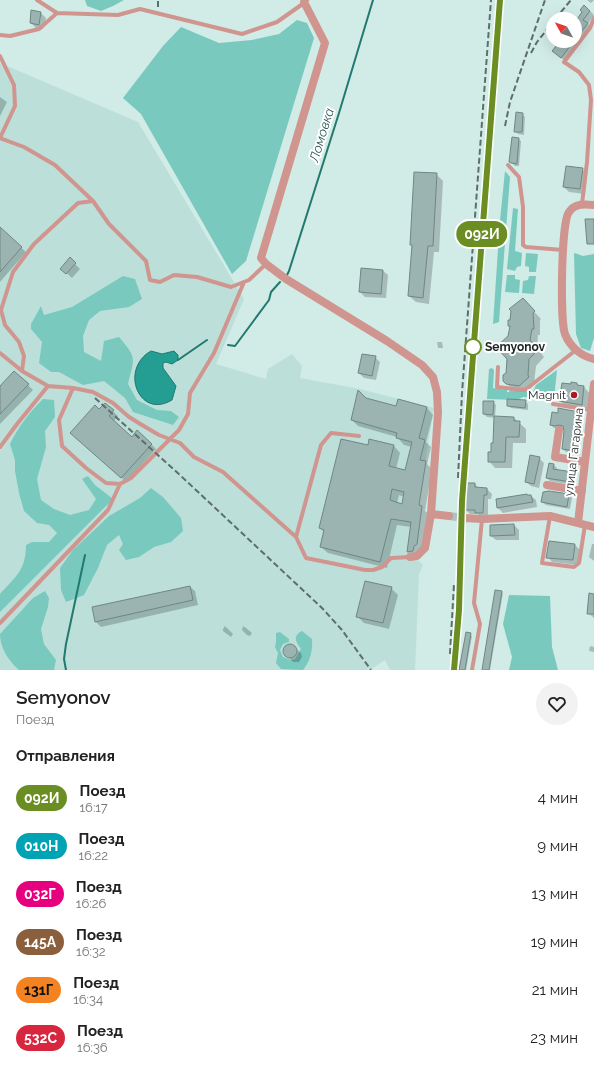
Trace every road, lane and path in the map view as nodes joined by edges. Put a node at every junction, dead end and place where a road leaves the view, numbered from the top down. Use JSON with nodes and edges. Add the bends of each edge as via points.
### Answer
{"nodes":[{"id":1,"x":37,"y":0,"type":"edge"},
{"id":2,"x":304,"y":1,"type":"edge"},
{"id":3,"x":57,"y":13,"type":"junction"},
{"id":4,"x":594,"y":18,"type":"edge"},
{"id":5,"x":0,"y":35,"type":"edge"},
{"id":6,"x":0,"y":56,"type":"edge"},
{"id":7,"x":0,"y":138,"type":"edge"},
{"id":8,"x":508,"y":164,"type":"dead end"},
{"id":9,"x":93,"y":201,"type":"junction"},
{"id":10,"x":582,"y":204,"type":"junction"},
{"id":11,"x":594,"y":205,"type":"edge"},
{"id":12,"x":563,"y":250,"type":"junction"},
{"id":13,"x":266,"y":264,"type":"junction"},
{"id":14,"x":244,"y":282,"type":"junction"},
{"id":15,"x":576,"y":350,"type":"junction"},
{"id":16,"x":0,"y":353,"type":"edge"},
{"id":17,"x":594,"y":359,"type":"edge"},
{"id":18,"x":498,"y":367,"type":"dead end"},
{"id":19,"x":22,"y":371,"type":"junction"},
{"id":20,"x":594,"y":384,"type":"edge"},
{"id":21,"x":48,"y":386,"type":"junction"},
{"id":22,"x":73,"y":388,"type":"junction"},
{"id":23,"x":553,"y":404,"type":"dead end"},
{"id":24,"x":591,"y":410,"type":"junction"},
{"id":25,"x":558,"y":430,"type":"dead end"},
{"id":26,"x":359,"y":436,"type":"dead end"},
{"id":27,"x":169,"y":440,"type":"junction"},
{"id":28,"x":0,"y":447,"type":"edge"},
{"id":29,"x":585,"y":462,"type":"junction"},
{"id":30,"x":120,"y":484,"type":"junction"},
{"id":31,"x":547,"y":485,"type":"dead end"},
{"id":32,"x":582,"y":491,"type":"junction"},
{"id":33,"x":431,"y":514,"type":"junction"},
{"id":34,"x":449,"y":516,"type":"tunnel mouth"},
{"id":35,"x":550,"y":516,"type":"junction"},
{"id":36,"x":465,"y":518,"type":"tunnel mouth"},
{"id":37,"x":482,"y":519,"type":"junction"},
{"id":38,"x":582,"y":524,"type":"junction"},
{"id":39,"x":594,"y":527,"type":"edge"},
{"id":40,"x":296,"y":537,"type":"junction"},
{"id":41,"x":410,"y":557,"type":"joint"},
{"id":42,"x":0,"y":623,"type":"edge"},
{"id":43,"x":472,"y":670,"type":"edge"}],
"edges":[{"from":1,"to":3,"type":"lane"},
{"from":2,"to":3,"type":"lane","via":[[277,22],[242,34],[140,9],[118,15]]},
{"from":2,"to":13,"type":"street","via":[[325,43],[261,258]]},
{"from":3,"to":5,"type":"lane","via":[[39,29],[10,36]]},
{"from":4,"to":10,"type":"lane","via":[[590,28],[564,62],[579,72],[589,85],[591,100]]},
{"from":6,"to":7,"type":"lane","via":[[14,85],[15,106]]},
{"from":7,"to":9,"type":"lane","via":[[24,147],[55,165]]},
{"from":8,"to":12,"type":"lane","via":[[519,177],[523,207],[523,245]]},
{"from":9,"to":14,"type":"lane","via":[[109,224],[146,261],[150,280],[160,282],[174,275],[197,277],[231,287]]},
{"from":9,"to":19,"type":"lane","via":[[78,203],[34,244],[13,272],[1,310],[5,325],[19,342],[24,356]]},
{"from":10,"to":11,"type":"street"},
{"from":10,"to":12,"type":"street","via":[[573,208],[567,215]]},
{"from":12,"to":15,"type":"street","via":[[563,327],[567,339]]},
{"from":13,"to":14,"type":"lane"},
{"from":13,"to":33,"type":"street","via":[[286,280],[387,341],[422,365],[433,377],[438,413]]},
{"from":14,"to":27,"type":"lane","via":[[214,353],[190,394],[188,414],[179,430]]},
{"from":15,"to":17,"type":"street"},
{"from":15,"to":18,"type":"lane","via":[[525,390],[497,387]]},
{"from":16,"to":19,"type":"lane"},
{"from":19,"to":21,"type":"lane"},
{"from":20,"to":24,"type":"street","name":"улица Гагарина"},
{"from":21,"to":22,"type":"lane"},
{"from":21,"to":28,"type":"lane"},
{"from":22,"to":27,"type":"lane","via":[[104,397],[136,421]]},
{"from":22,"to":30,"type":"lane","via":[[59,420],[62,446],[106,482]]},
{"from":23,"to":24,"type":"lane"},
{"from":24,"to":29,"type":"street","name":"улица Гагарина"},
{"from":25,"to":29,"type":"street","via":[[555,457]]},
{"from":26,"to":40,"type":"lane","via":[[331,433],[321,446]]},
{"from":27,"to":30,"type":"lane","via":[[131,478]]},
{"from":27,"to":40,"type":"lane","via":[[180,443],[194,457],[222,472]]},
{"from":29,"to":32,"type":"street","name":"улица Гагарина"},
{"from":30,"to":42,"type":"lane","via":[[108,510]]},
{"from":31,"to":32,"type":"street"},
{"from":32,"to":38,"type":"street","name":"улица Гагарина"},
{"from":33,"to":34,"type":"street"},
{"from":33,"to":41,"type":"street","via":[[425,548],[417,556]]},
{"from":35,"to":37,"type":"street"},
{"from":35,"to":38,"type":"street"},
{"from":35,"to":38,"type":"lane","via":[[542,563],[574,567],[579,563]]},
{"from":36,"to":37,"type":"street"},
{"from":37,"to":43,"type":"lane","via":[[474,603],[480,624]]},
{"from":38,"to":39,"type":"street"},
{"from":40,"to":41,"type":"lane","via":[[306,558],[365,570],[382,567],[392,558]]}]}
